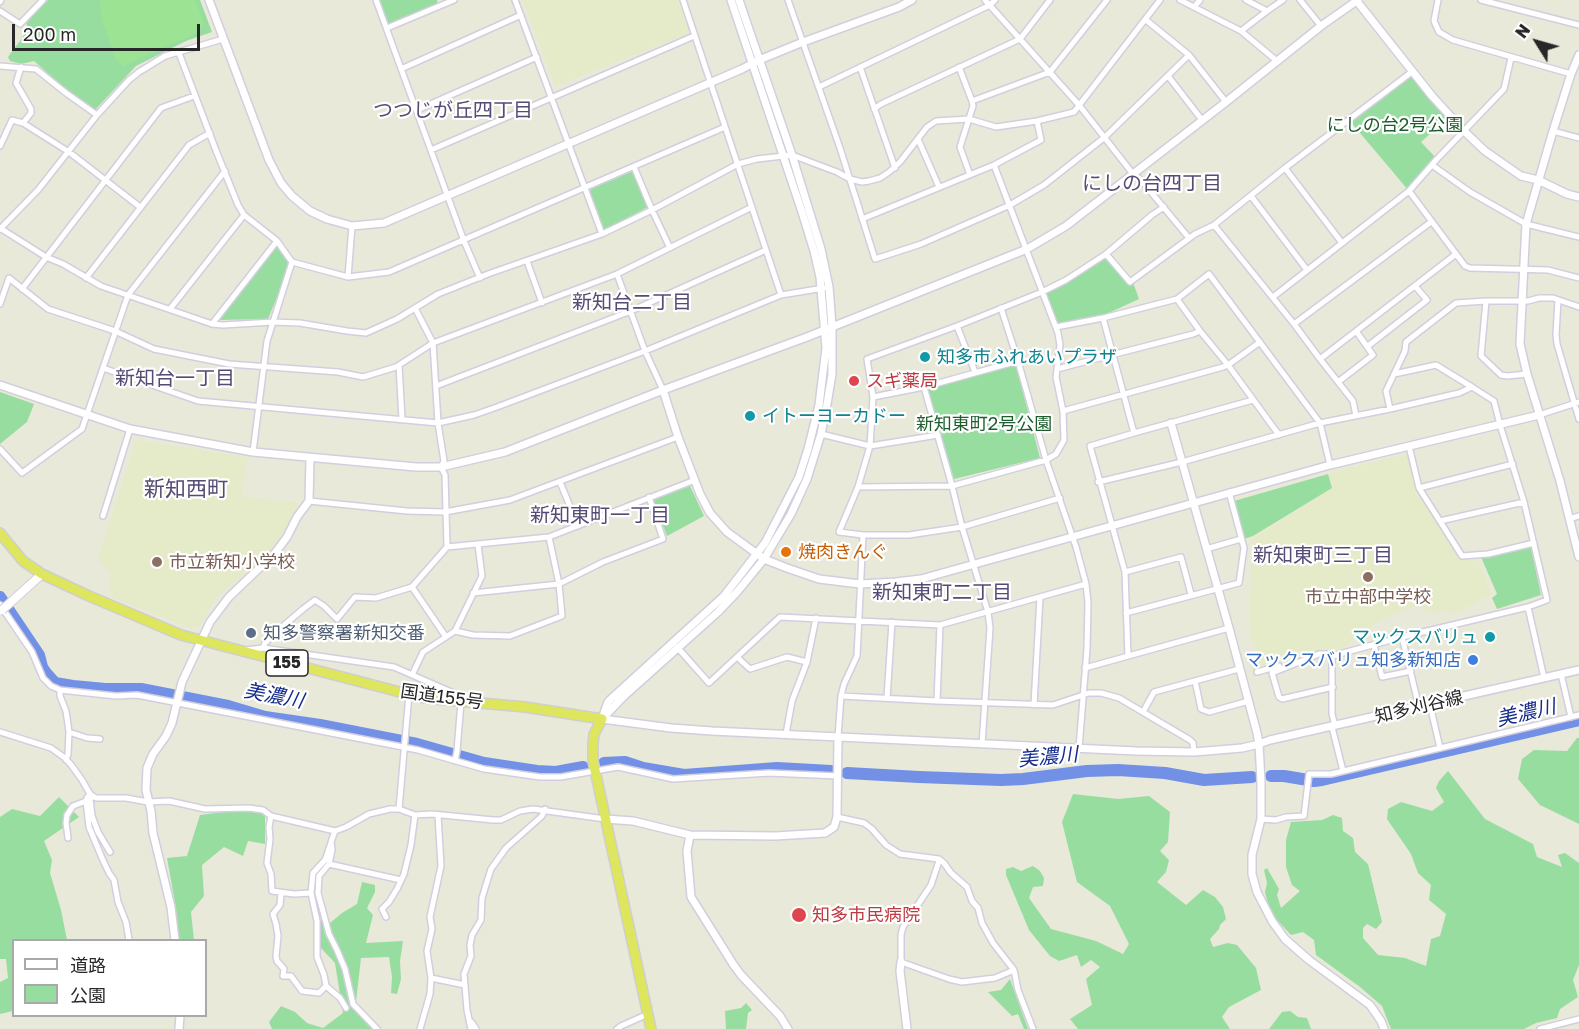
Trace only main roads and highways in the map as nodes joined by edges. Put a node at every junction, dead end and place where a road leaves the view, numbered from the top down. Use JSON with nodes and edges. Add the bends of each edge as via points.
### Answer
{"nodes":[{"id":1,"x":0,"y":533,"type":"edge"},
{"id":2,"x":42,"y":574,"type":"junction"},
{"id":3,"x":1,"y":609,"type":"edge"},
{"id":4,"x":651,"y":1029,"type":"edge"}],
"edges":[{"from":1,"to":2,"type":"highway","name":"国道155号","number":"155","via":[[23,561]]},
{"from":2,"to":3,"type":"main road","bridge":true},
{"from":2,"to":4,"type":"highway","name":"国道155号","number":"155","via":[[162,628],[238,651],[435,699],[602,719],[594,734],[593,761]]}]}
